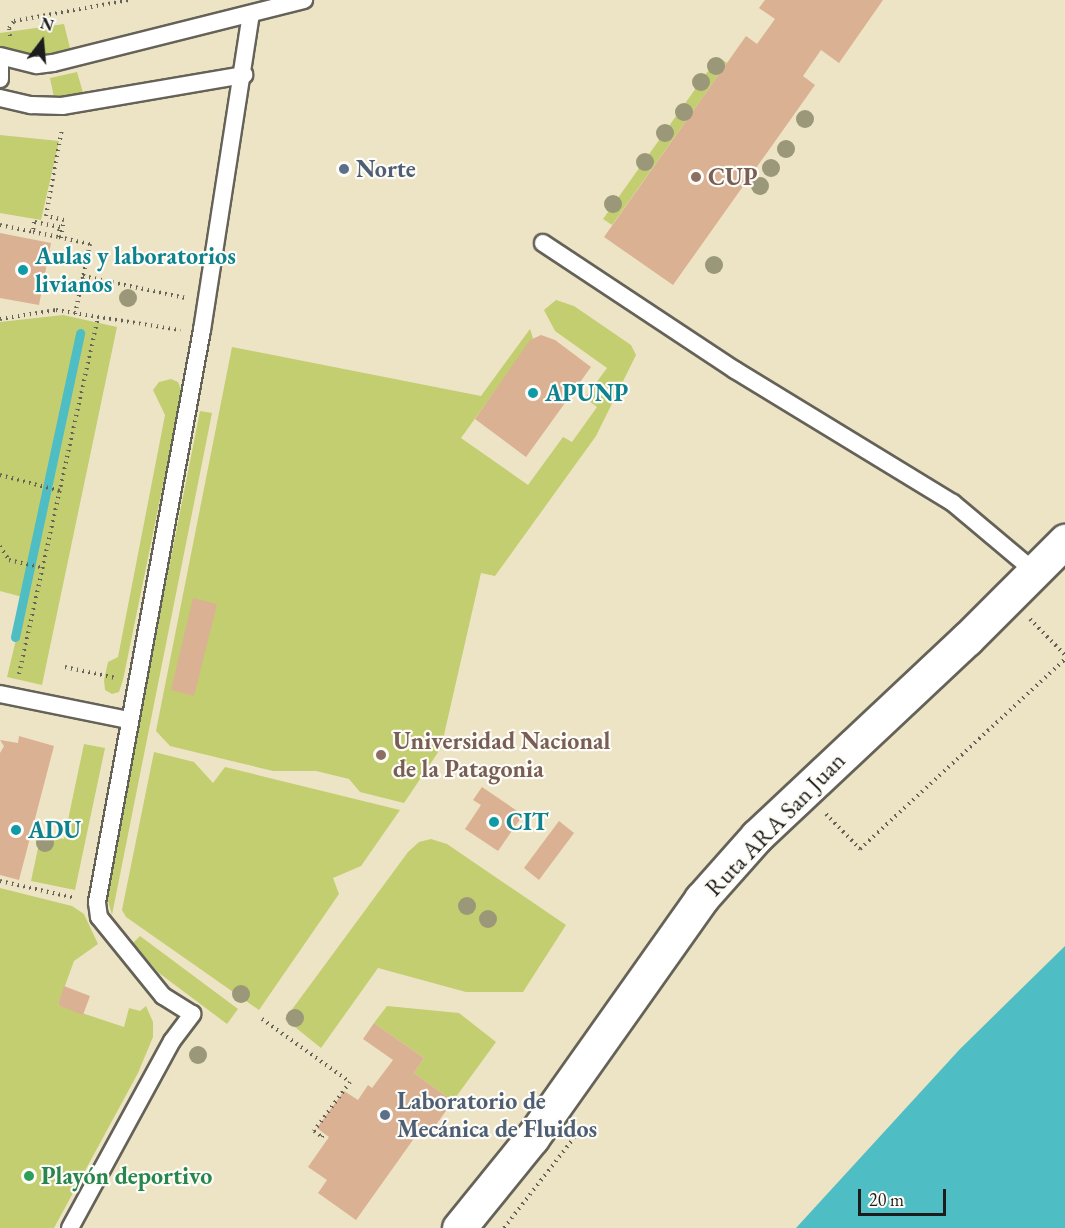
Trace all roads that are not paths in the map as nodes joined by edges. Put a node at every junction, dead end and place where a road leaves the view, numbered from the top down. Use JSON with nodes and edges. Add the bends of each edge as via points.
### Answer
{"nodes":[{"id":1,"x":304,"y":0,"type":"edge"},
{"id":2,"x":251,"y":15,"type":"junction"},
{"id":3,"x":0,"y":56,"type":"edge"},
{"id":4,"x":0,"y":63,"type":"edge"},
{"id":5,"x":244,"y":75,"type":"junction"},
{"id":6,"x":0,"y":79,"type":"edge"},
{"id":7,"x":0,"y":98,"type":"edge"},
{"id":8,"x":543,"y":243,"type":"dead end"},
{"id":9,"x":1065,"y":541,"type":"edge"},
{"id":10,"x":1034,"y":571,"type":"junction"},
{"id":11,"x":0,"y":694,"type":"edge"},
{"id":12,"x":128,"y":720,"type":"junction"},
{"id":13,"x":70,"y":1228,"type":"edge"},
{"id":14,"x":459,"y":1228,"type":"edge"}],
"edges":[{"from":1,"to":2,"type":"lane"},
{"from":2,"to":3,"type":"lane","via":[[53,63],[36,65]]},
{"from":2,"to":5,"type":"lane"},
{"from":4,"to":6,"type":"lane"},
{"from":5,"to":7,"type":"lane","via":[[45,106]]},
{"from":5,"to":12,"type":"lane","via":[[202,330]]},
{"from":8,"to":10,"type":"lane","via":[[735,370],[953,503]]},
{"from":9,"to":10,"type":"street","name":"Ruta ARA San Juan"},
{"from":10,"to":14,"type":"street","name":"Ruta ARA San Juan","via":[[757,836],[701,899],[531,1138]]},
{"from":11,"to":12,"type":"lane"},
{"from":12,"to":13,"type":"lane","via":[[98,884],[99,917],[163,996],[192,1014],[172,1041]]}]}
